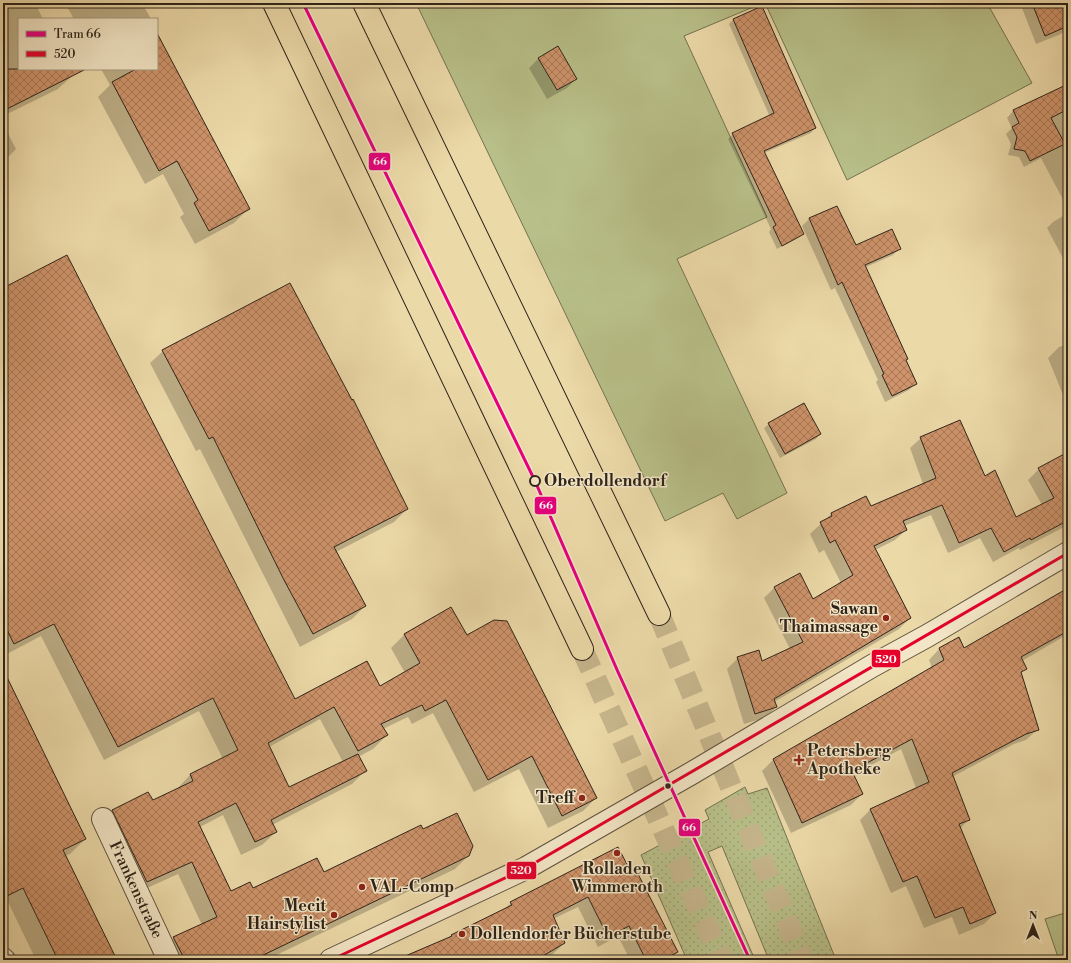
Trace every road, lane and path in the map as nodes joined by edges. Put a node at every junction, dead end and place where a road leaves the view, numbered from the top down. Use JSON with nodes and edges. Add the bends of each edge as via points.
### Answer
{"nodes":[{"id":1,"x":274,"y":3,"type":"edge"},
{"id":2,"x":364,"y":3,"type":"edge"},
{"id":3,"x":1068,"y":553,"type":"edge"},
{"id":4,"x":659,"y":614,"type":"tunnel mouth"},
{"id":5,"x":582,"y":650,"type":"tunnel mouth"},
{"id":6,"x":103,"y":819,"type":"dead end"},
{"id":7,"x":169,"y":960,"type":"edge"},
{"id":8,"x":331,"y":960,"type":"edge"}],
"edges":[{"from":1,"to":5,"type":"highway"},
{"from":2,"to":4,"type":"highway"},
{"from":3,"to":8,"type":"street","via":[[526,868]]},
{"from":6,"to":7,"type":"street","name":"Frankenstraße"}]}
